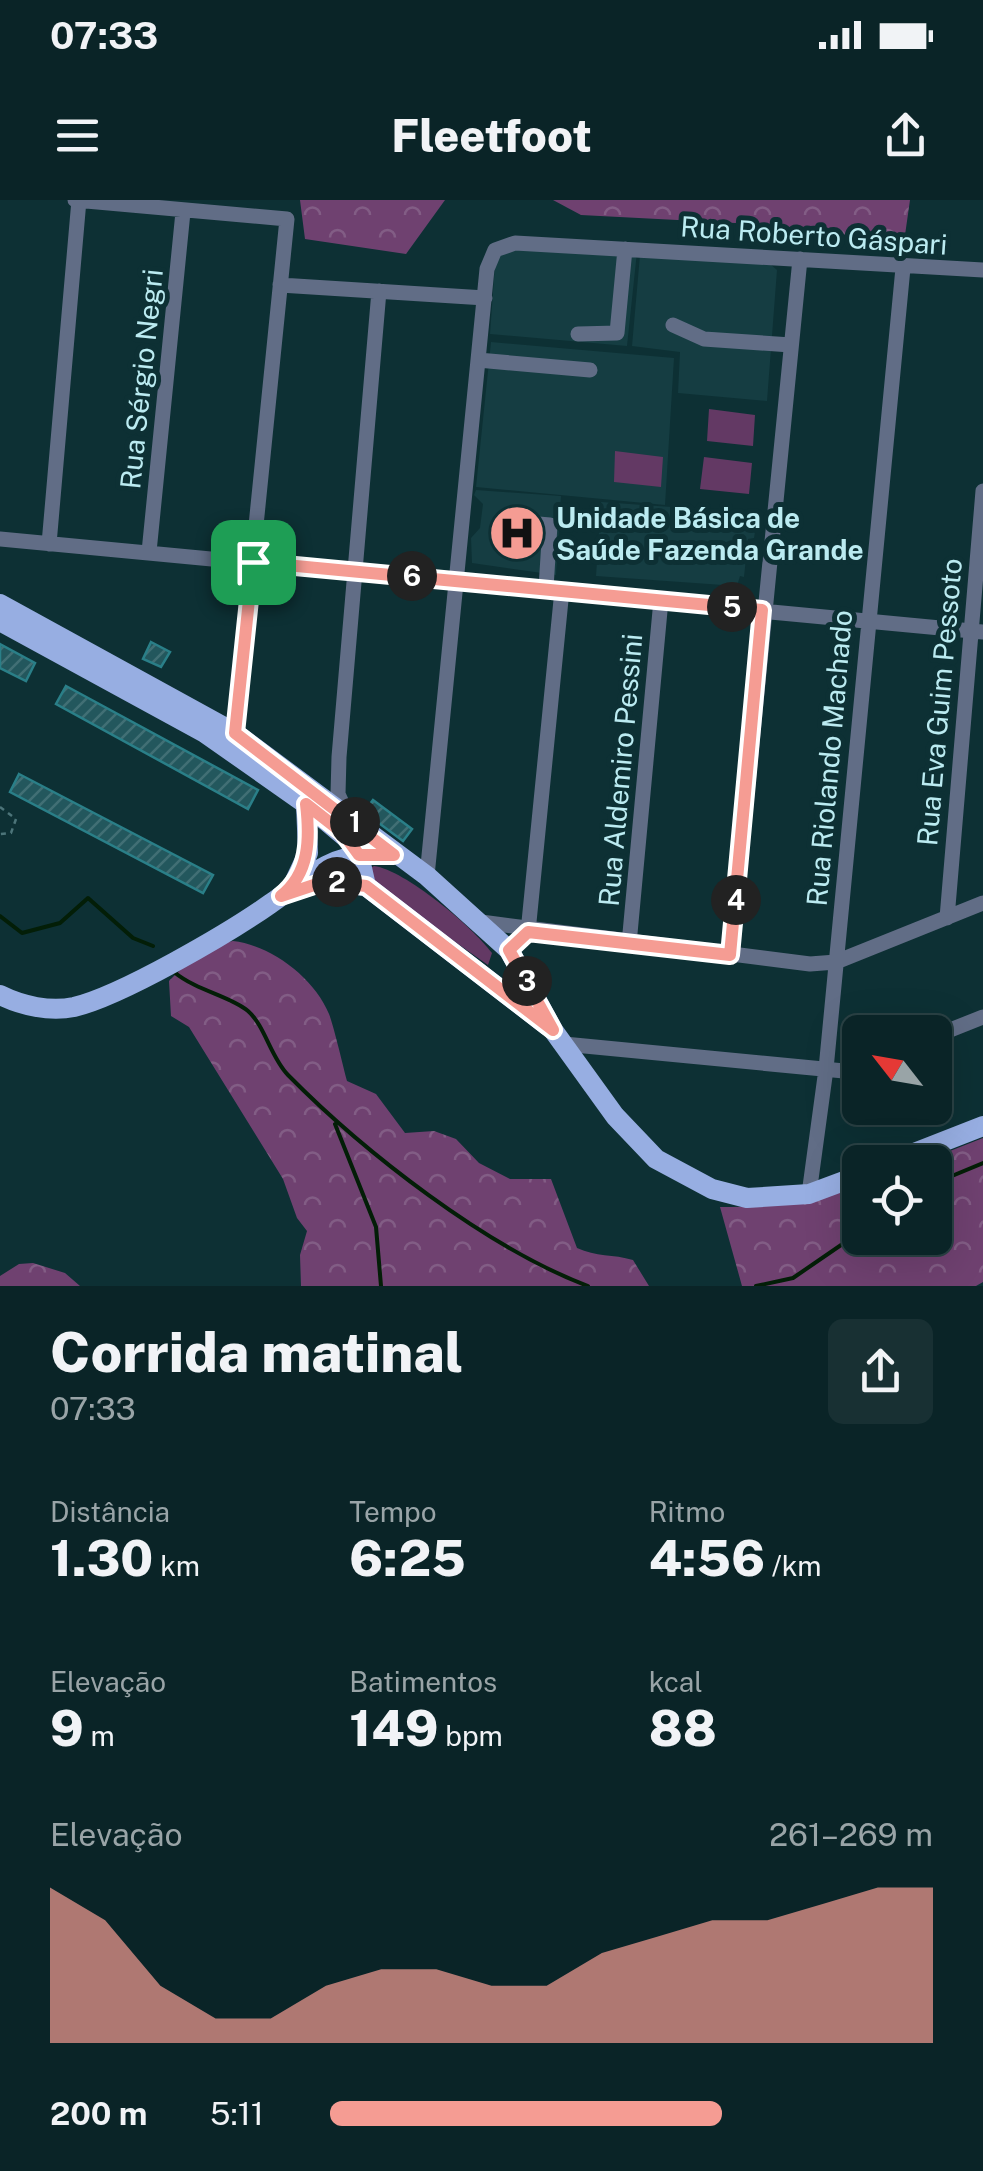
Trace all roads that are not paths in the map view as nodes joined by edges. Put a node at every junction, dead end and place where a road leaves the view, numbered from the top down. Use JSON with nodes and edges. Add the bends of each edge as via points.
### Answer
{"nodes":[{"id":1,"x":77,"y":200,"type":"edge"},
{"id":2,"x":183,"y":212,"type":"junction"},
{"id":3,"x":625,"y":249,"type":"junction"},
{"id":4,"x":800,"y":259,"type":"junction"},
{"id":5,"x":903,"y":268,"type":"junction"},
{"id":6,"x":983,"y":270,"type":"edge"},
{"id":7,"x":280,"y":285,"type":"junction"},
{"id":8,"x":379,"y":291,"type":"junction"},
{"id":9,"x":484,"y":298,"type":"junction"},
{"id":10,"x":672,"y":325,"type":"dead end"},
{"id":11,"x":578,"y":334,"type":"dead end"},
{"id":12,"x":791,"y":345,"type":"junction"},
{"id":13,"x":478,"y":360,"type":"junction"},
{"id":14,"x":590,"y":370,"type":"dead end"},
{"id":15,"x":983,"y":491,"type":"edge"},
{"id":16,"x":526,"y":523,"type":"dead end"},
{"id":17,"x":0,"y":539,"type":"edge"},
{"id":18,"x":49,"y":544,"type":"junction"},
{"id":19,"x":150,"y":552,"type":"junction"},
{"id":20,"x":253,"y":562,"type":"junction"},
{"id":21,"x":354,"y":571,"type":"junction"},
{"id":22,"x":456,"y":580,"type":"junction"},
{"id":23,"x":554,"y":589,"type":"junction"},
{"id":24,"x":660,"y":600,"type":"junction"},
{"id":25,"x":0,"y":604,"type":"edge"},
{"id":26,"x":762,"y":610,"type":"junction"},
{"id":27,"x":866,"y":620,"type":"junction"},
{"id":28,"x":0,"y":621,"type":"edge"},
{"id":29,"x":976,"y":631,"type":"edge"},
{"id":30,"x":235,"y":733,"type":"junction"},
{"id":31,"x":339,"y":757,"type":"junction"},
{"id":32,"x":310,"y":798,"type":"junction"},
{"id":33,"x":348,"y":816,"type":"junction"},
{"id":34,"x":359,"y":855,"type":"junction"},
{"id":35,"x":394,"y":855,"type":"junction"},
{"id":36,"x":426,"y":876,"type":"junction"},
{"id":37,"x":366,"y":886,"type":"junction"},
{"id":38,"x":287,"y":891,"type":"junction"},
{"id":39,"x":983,"y":903,"type":"edge"},
{"id":40,"x":947,"y":918,"type":"junction"},
{"id":41,"x":479,"y":922,"type":"junction"},
{"id":42,"x":528,"y":932,"type":"junction"},
{"id":43,"x":629,"y":944,"type":"junction"},
{"id":44,"x":509,"y":950,"type":"junction"},
{"id":45,"x":730,"y":955,"type":"junction"},
{"id":46,"x":465,"y":962,"type":"junction"},
{"id":47,"x":836,"y":962,"type":"junction"},
{"id":48,"x":0,"y":995,"type":"edge"},
{"id":49,"x":983,"y":1017,"type":"edge"},
{"id":50,"x":952,"y":1029,"type":"edge"},
{"id":51,"x":558,"y":1037,"type":"junction"},
{"id":52,"x":842,"y":1069,"type":"edge"},
{"id":53,"x":826,"y":1070,"type":"junction"},
{"id":54,"x":983,"y":1126,"type":"edge"},
{"id":55,"x":934,"y":1145,"type":"edge"},
{"id":56,"x":842,"y":1182,"type":"edge"},
{"id":57,"x":809,"y":1194,"type":"junction"}],
"edges":[{"from":1,"to":2,"type":"street"},
{"from":1,"to":18,"type":"street"},
{"from":2,"to":7,"type":"street","via":[[287,219]]},
{"from":2,"to":19,"type":"street","name":"Rua Sérgio Negri"},
{"from":3,"to":4,"type":"street","name":"Rua Roberto Gáspari"},
{"from":3,"to":9,"type":"street","name":"Rua Roberto Gáspari","via":[[504,245],[490,258]]},
{"from":3,"to":11,"type":"street","via":[[618,333]]},
{"from":4,"to":5,"type":"street","name":"Rua Roberto Gáspari"},
{"from":4,"to":12,"type":"street"},
{"from":5,"to":6,"type":"street","name":"Rua Roberto Gáspari"},
{"from":5,"to":27,"type":"street","name":"Rua Riolando Machado"},
{"from":7,"to":8,"type":"street"},
{"from":7,"to":20,"type":"street"},
{"from":8,"to":9,"type":"street"},
{"from":8,"to":21,"type":"street"},
{"from":9,"to":13,"type":"street","name":"Rua Roberto Gáspari"},
{"from":10,"to":12,"type":"street","via":[[704,339]]},
{"from":12,"to":26,"type":"street"},
{"from":13,"to":14,"type":"street"},
{"from":13,"to":22,"type":"street","name":"Rua Roberto Gáspari"},
{"from":15,"to":29,"type":"street","name":"Rua Eva Guim Pessoto"},
{"from":16,"to":23,"type":"street","via":[[550,525]]},
{"from":17,"to":18,"type":"street"},
{"from":18,"to":19,"type":"street"},
{"from":19,"to":20,"type":"street"},
{"from":20,"to":21,"type":"street"},
{"from":20,"to":30,"type":"street"},
{"from":21,"to":22,"type":"street"},
{"from":21,"to":31,"type":"street"},
{"from":22,"to":23,"type":"street"},
{"from":22,"to":36,"type":"street","name":"Rua Roberto Gáspari"},
{"from":23,"to":24,"type":"street"},
{"from":23,"to":42,"type":"street"},
{"from":24,"to":26,"type":"street"},
{"from":24,"to":43,"type":"street","name":"Rua Aldemiro Pessini"},
{"from":25,"to":30,"type":"main road"},
{"from":26,"to":27,"type":"street"},
{"from":26,"to":45,"type":"street"},
{"from":27,"to":29,"type":"street"},
{"from":27,"to":47,"type":"street","name":"Rua Riolando Machado"},
{"from":28,"to":32,"type":"main road"},
{"from":29,"to":40,"type":"street","name":"Rua Eva Guim Pessoto"},
{"from":30,"to":32,"type":"main road"},
{"from":31,"to":32,"type":"street"},
{"from":31,"to":33,"type":"street","via":[[338,794]]},
{"from":32,"to":33,"type":"main road"},
{"from":32,"to":34,"type":"main road"},
{"from":32,"to":38,"type":"main road","via":[[308,853]]},
{"from":33,"to":35,"type":"main road"},
{"from":34,"to":35,"type":"main road"},
{"from":34,"to":37,"type":"main road"},
{"from":34,"to":38,"type":"main road","via":[[315,869]]},
{"from":35,"to":36,"type":"main road"},
{"from":36,"to":41,"type":"main road"},
{"from":37,"to":38,"type":"main road","via":[[326,881]]},
{"from":37,"to":46,"type":"main road"},
{"from":38,"to":48,"type":"main road","via":[[112,994],[47,1008]]},
{"from":39,"to":40,"type":"street"},
{"from":40,"to":47,"type":"street"},
{"from":41,"to":42,"type":"street"},
{"from":41,"to":44,"type":"main road"},
{"from":42,"to":43,"type":"street"},
{"from":42,"to":44,"type":"street"},
{"from":43,"to":45,"type":"street"},
{"from":44,"to":46,"type":"main road","via":[[492,971]]},
{"from":44,"to":51,"type":"main road"},
{"from":45,"to":47,"type":"street"},
{"from":46,"to":51,"type":"main road"},
{"from":47,"to":53,"type":"street","name":"Rua Riolando Machado"},
{"from":49,"to":50,"type":"street"},
{"from":51,"to":53,"type":"street"},
{"from":51,"to":57,"type":"main road","via":[[636,1140],[682,1175],[748,1198]]},
{"from":52,"to":53,"type":"street"},
{"from":53,"to":57,"type":"street","name":"Rua Riolando Machado"},
{"from":54,"to":55,"type":"main road"},
{"from":56,"to":57,"type":"main road"}]}
